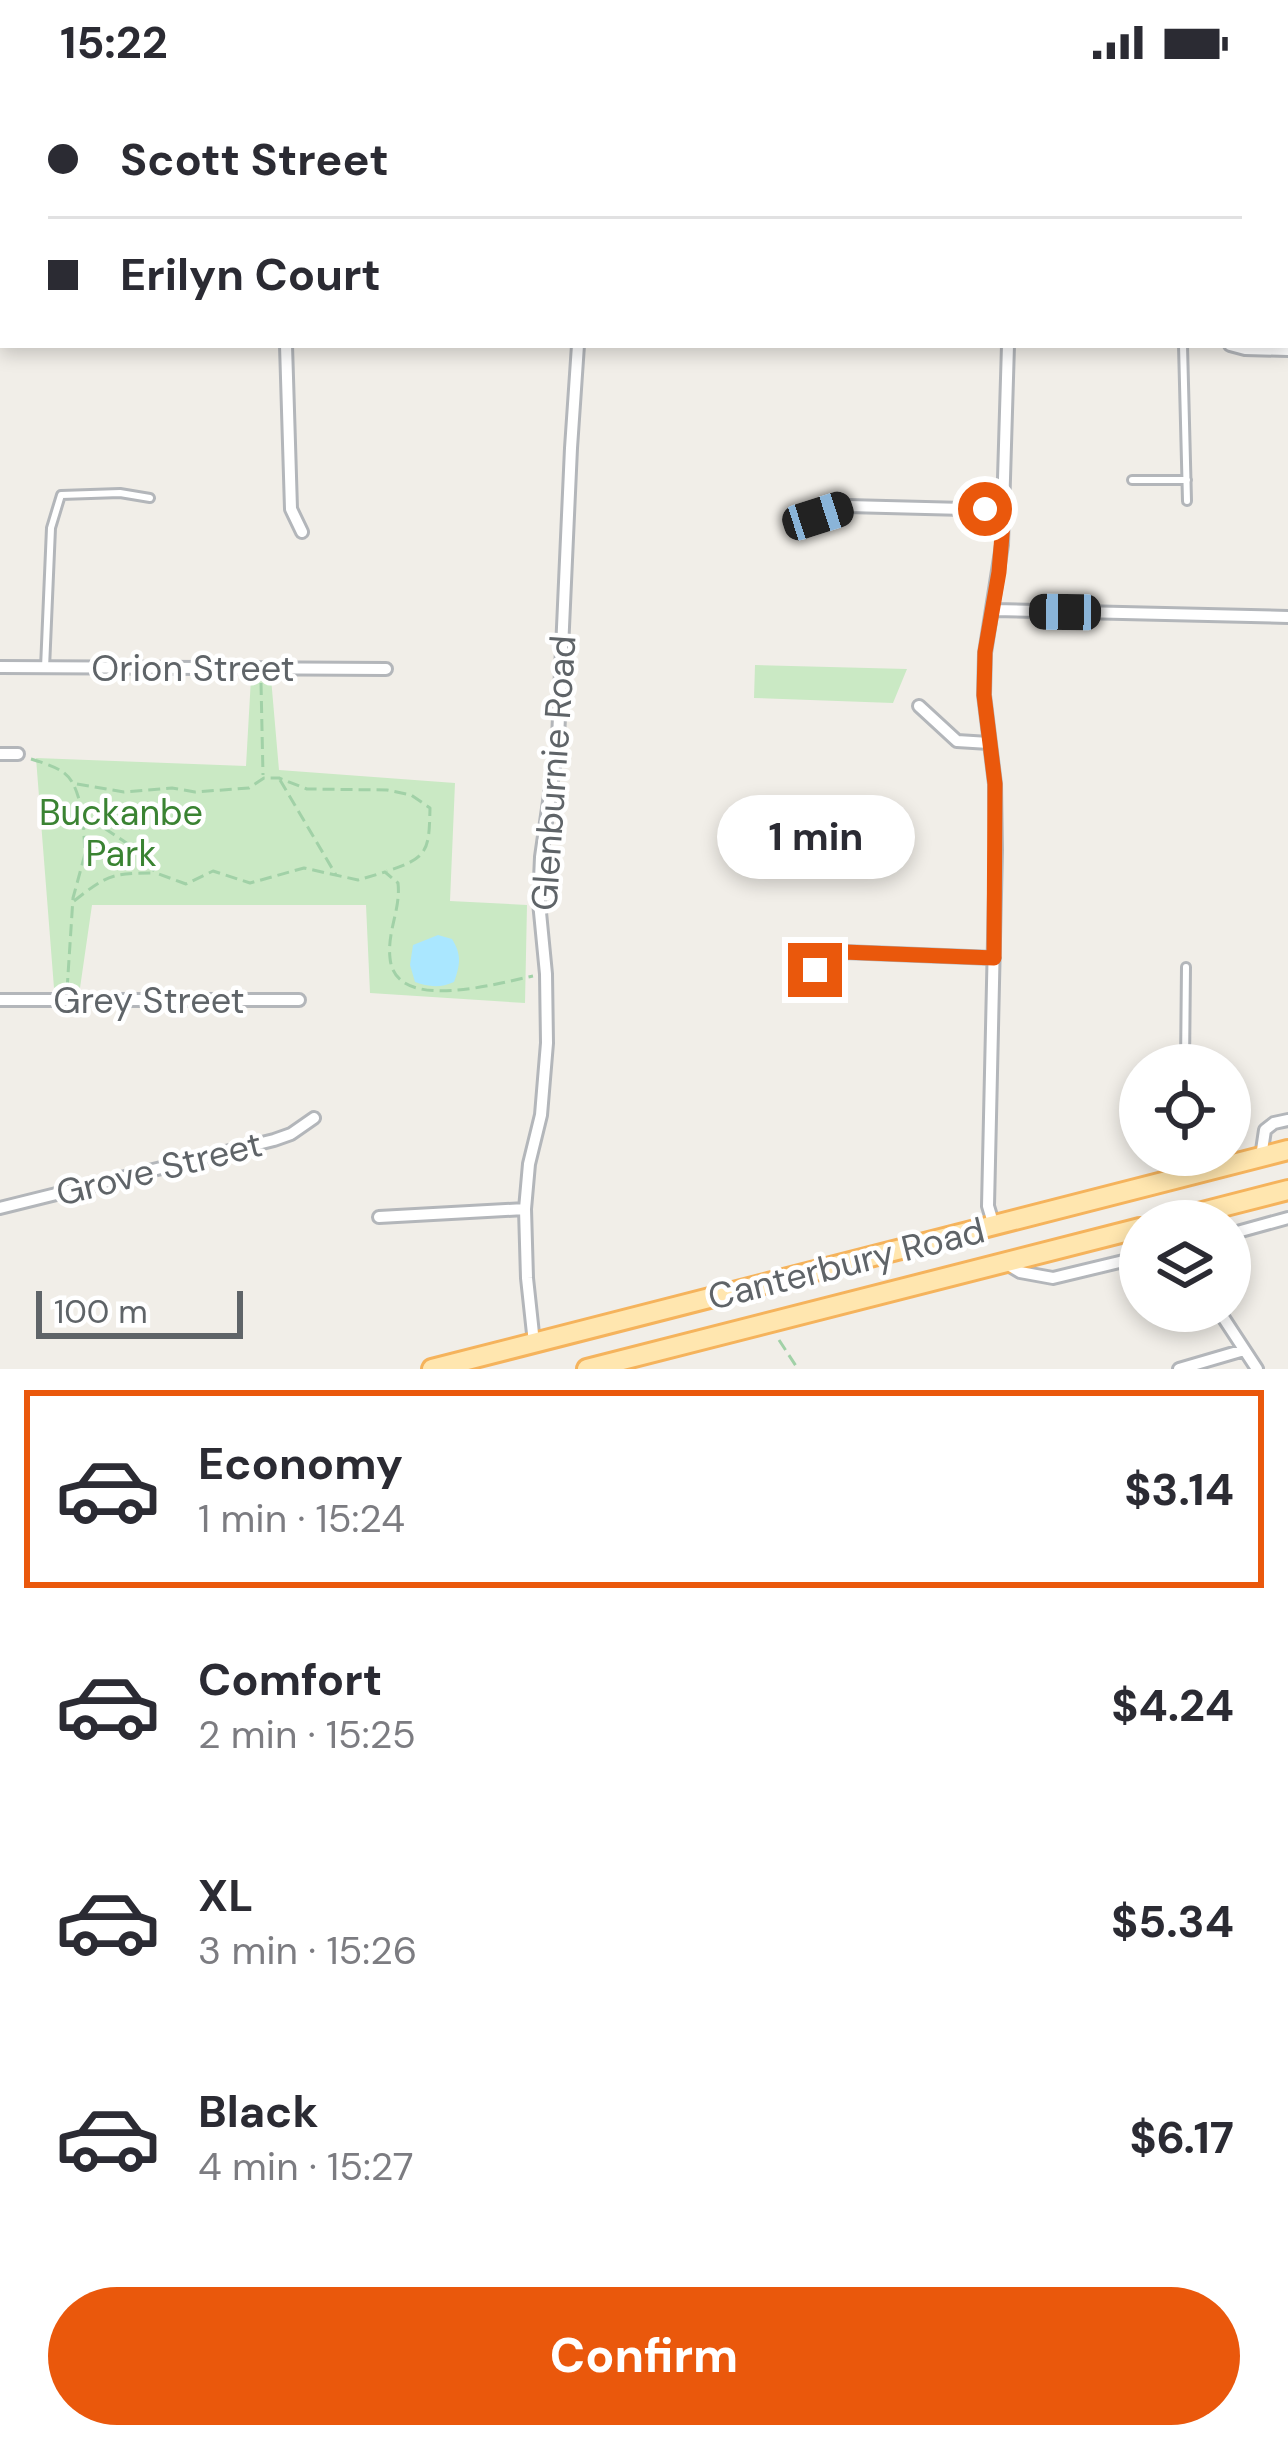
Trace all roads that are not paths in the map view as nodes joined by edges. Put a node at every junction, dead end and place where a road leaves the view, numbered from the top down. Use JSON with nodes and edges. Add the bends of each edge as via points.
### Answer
{"nodes":[{"id":1,"x":286,"y":348,"type":"edge"},
{"id":2,"x":578,"y":348,"type":"edge"},
{"id":3,"x":1008,"y":348,"type":"edge"},
{"id":4,"x":1183,"y":348,"type":"edge"},
{"id":5,"x":1241,"y":348,"type":"edge"},
{"id":6,"x":1288,"y":350,"type":"edge"},
{"id":7,"x":1132,"y":480,"type":"dead end"},
{"id":8,"x":1186,"y":480,"type":"junction"},
{"id":9,"x":150,"y":498,"type":"dead end"},
{"id":10,"x":1187,"y":501,"type":"dead end"},
{"id":11,"x":1004,"y":510,"type":"junction"},
{"id":12,"x":818,"y":516,"type":"dead end"},
{"id":13,"x":302,"y":532,"type":"dead end"},
{"id":14,"x":994,"y":610,"type":"junction"},
{"id":15,"x":1288,"y":616,"type":"edge"},
{"id":16,"x":0,"y":667,"type":"edge"},
{"id":17,"x":45,"y":668,"type":"junction"},
{"id":18,"x":386,"y":669,"type":"dead end"},
{"id":19,"x":919,"y":706,"type":"dead end"},
{"id":20,"x":989,"y":743,"type":"junction"},
{"id":21,"x":0,"y":754,"type":"edge"},
{"id":22,"x":18,"y":754,"type":"road end"},
{"id":23,"x":994,"y":958,"type":"junction"},
{"id":24,"x":1186,"y":967,"type":"dead end"},
{"id":25,"x":815,"y":970,"type":"dead end"},
{"id":26,"x":0,"y":1000,"type":"edge"},
{"id":27,"x":298,"y":1000,"type":"dead end"},
{"id":28,"x":1185,"y":1044,"type":"edge"},
{"id":29,"x":314,"y":1118,"type":"dead end"},
{"id":30,"x":1288,"y":1120,"type":"edge"},
{"id":31,"x":1288,"y":1150,"type":"edge"},
{"id":32,"x":1262,"y":1157,"type":"junction"},
{"id":33,"x":1251,"y":1160,"type":"edge"},
{"id":34,"x":1187,"y":1176,"type":"edge"},
{"id":35,"x":1288,"y":1190,"type":"edge"},
{"id":36,"x":1249,"y":1200,"type":"edge"},
{"id":37,"x":0,"y":1208,"type":"edge"},
{"id":38,"x":525,"y":1209,"type":"junction"},
{"id":39,"x":380,"y":1217,"type":"dead end"},
{"id":40,"x":1288,"y":1218,"type":"edge"},
{"id":41,"x":994,"y":1226,"type":"junction"},
{"id":42,"x":1251,"y":1228,"type":"edge"},
{"id":43,"x":1119,"y":1233,"type":"edge"},
{"id":44,"x":1119,"y":1262,"type":"edge"},
{"id":45,"x":1005,"y":1263,"type":"junction"},
{"id":46,"x":1232,"y":1332,"type":"edge"},
{"id":47,"x":534,"y":1342,"type":"junction"},
{"id":48,"x":1244,"y":1350,"type":"junction"},
{"id":49,"x":432,"y":1369,"type":"edge"},
{"id":50,"x":587,"y":1369,"type":"edge"},
{"id":51,"x":1179,"y":1369,"type":"edge"},
{"id":52,"x":1257,"y":1369,"type":"edge"}],
"edges":[{"from":1,"to":13,"type":"street","via":[[291,509]]},
{"from":2,"to":38,"type":"street","name":"Glenburnie Road","via":[[558,739],[539,902],[547,1043]]},
{"from":3,"to":11,"type":"street"},
{"from":4,"to":8,"type":"lane"},
{"from":5,"to":6,"type":"street"},
{"from":7,"to":8,"type":"lane"},
{"from":8,"to":10,"type":"lane"},
{"from":9,"to":17,"type":"lane","via":[[61,495],[51,528]]},
{"from":11,"to":12,"type":"street","via":[[847,506]]},
{"from":11,"to":14,"type":"street"},
{"from":14,"to":15,"type":"street"},
{"from":14,"to":20,"type":"street","via":[[985,652]]},
{"from":16,"to":17,"type":"street","name":"Orion Street"},
{"from":17,"to":18,"type":"street","name":"Orion Street"},
{"from":19,"to":20,"type":"street","via":[[957,741]]},
{"from":20,"to":23,"type":"street"},
{"from":21,"to":22,"type":"street"},
{"from":23,"to":25,"type":"street","via":[[844,952]]},
{"from":23,"to":41,"type":"street"},
{"from":24,"to":28,"type":"lane"},
{"from":26,"to":27,"type":"street","name":"Grey Street"},
{"from":29,"to":37,"type":"street","name":"Grove Street","via":[[274,1140]]},
{"from":30,"to":32,"type":"street","via":[[1265,1130]]},
{"from":31,"to":32,"type":"main road","name":"Canterbury Road"},
{"from":32,"to":33,"type":"main road","name":"Canterbury Road"},
{"from":34,"to":41,"type":"main road","name":"Canterbury Road"},
{"from":35,"to":36,"type":"main road"},
{"from":38,"to":39,"type":"street"},
{"from":38,"to":47,"type":"street","name":"Glenburnie Road"},
{"from":40,"to":42,"type":"street"},
{"from":41,"to":45,"type":"main road"},
{"from":41,"to":47,"type":"main road","name":"Canterbury Road"},
{"from":43,"to":45,"type":"main road","name":"Canterbury Road"},
{"from":44,"to":45,"type":"street","name":"Canterbury Road","via":[[1053,1278]]},
{"from":45,"to":50,"type":"main road","name":"Canterbury Road"},
{"from":46,"to":48,"type":"street"},
{"from":47,"to":49,"type":"main road","name":"Canterbury Road"},
{"from":48,"to":51,"type":"street"},
{"from":48,"to":52,"type":"street"}]}
